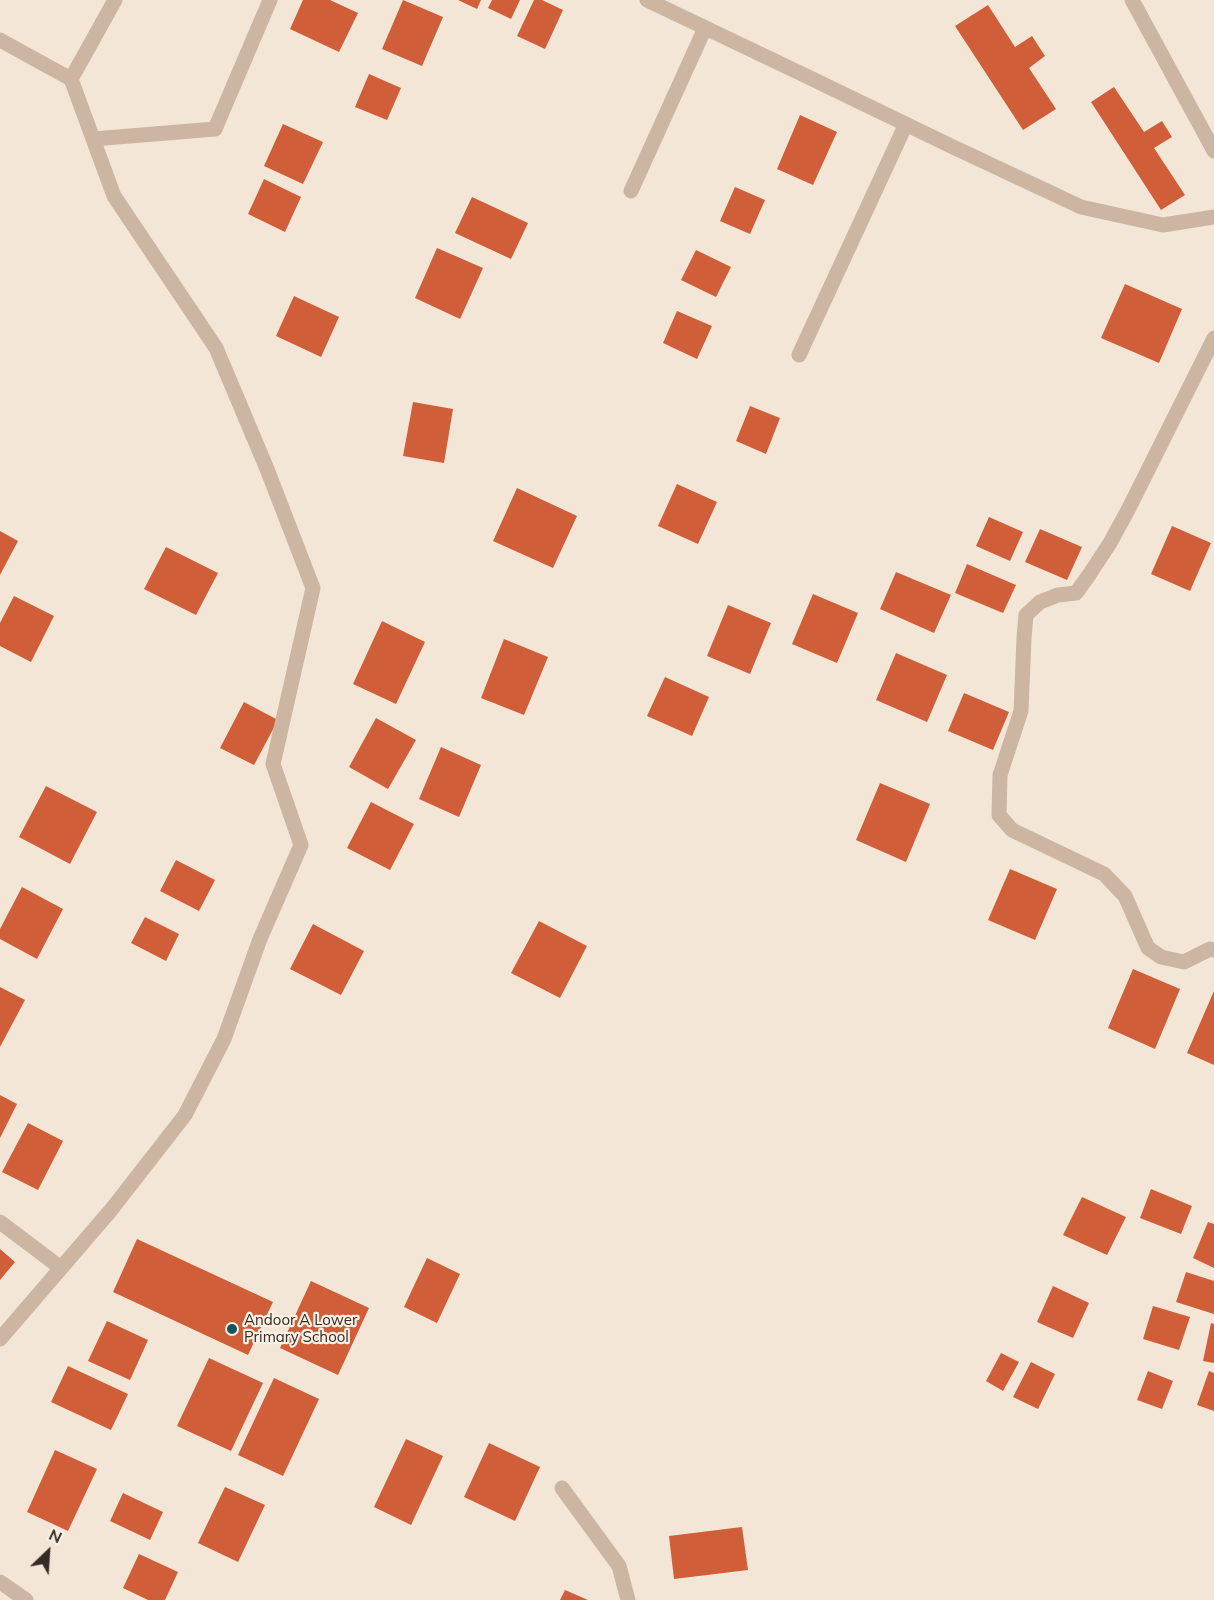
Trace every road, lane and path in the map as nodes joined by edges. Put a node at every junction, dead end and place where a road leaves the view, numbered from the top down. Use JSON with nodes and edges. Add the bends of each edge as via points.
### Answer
{"nodes":[{"id":1,"x":115,"y":0,"type":"edge"},
{"id":2,"x":270,"y":0,"type":"edge"},
{"id":3,"x":646,"y":0,"type":"edge"},
{"id":4,"x":1132,"y":0,"type":"edge"},
{"id":5,"x":705,"y":28,"type":"junction"},
{"id":6,"x":0,"y":40,"type":"edge"},
{"id":7,"x":71,"y":79,"type":"junction"},
{"id":8,"x":906,"y":124,"type":"junction"},
{"id":9,"x":93,"y":139,"type":"junction"},
{"id":10,"x":1214,"y":151,"type":"edge"},
{"id":11,"x":631,"y":191,"type":"dead end"},
{"id":12,"x":1214,"y":217,"type":"edge"},
{"id":13,"x":1214,"y":338,"type":"edge"},
{"id":14,"x":799,"y":355,"type":"dead end"},
{"id":15,"x":1214,"y":950,"type":"edge"},
{"id":16,"x":0,"y":1222,"type":"edge"},
{"id":17,"x":62,"y":1268,"type":"junction"},
{"id":18,"x":0,"y":1339,"type":"edge"},
{"id":19,"x":562,"y":1488,"type":"dead end"},
{"id":20,"x":0,"y":1582,"type":"edge"},
{"id":21,"x":26,"y":1600,"type":"edge"},
{"id":22,"x":628,"y":1600,"type":"edge"}],
"edges":[{"from":1,"to":7,"type":"street"},
{"from":2,"to":9,"type":"street","via":[[215,129]]},
{"from":3,"to":5,"type":"street"},
{"from":4,"to":10,"type":"street"},
{"from":5,"to":8,"type":"street"},
{"from":5,"to":11,"type":"street"},
{"from":6,"to":7,"type":"street"},
{"from":7,"to":9,"type":"street"},
{"from":8,"to":12,"type":"street","via":[[1081,207],[1163,225]]},
{"from":8,"to":14,"type":"street"},
{"from":9,"to":17,"type":"street","via":[[114,196],[216,348],[313,588],[273,764],[301,845],[260,939],[224,1039],[185,1115]]},
{"from":13,"to":15,"type":"street","via":[[1129,508],[1089,575],[1076,593],[1040,602],[1026,615],[1021,711],[1000,775],[999,815],[1012,830],[1104,874],[1125,896],[1148,948],[1161,957],[1184,962]]},
{"from":16,"to":17,"type":"street"},
{"from":17,"to":18,"type":"street"},
{"from":19,"to":22,"type":"street","via":[[619,1566]]},
{"from":20,"to":21,"type":"street"}]}
